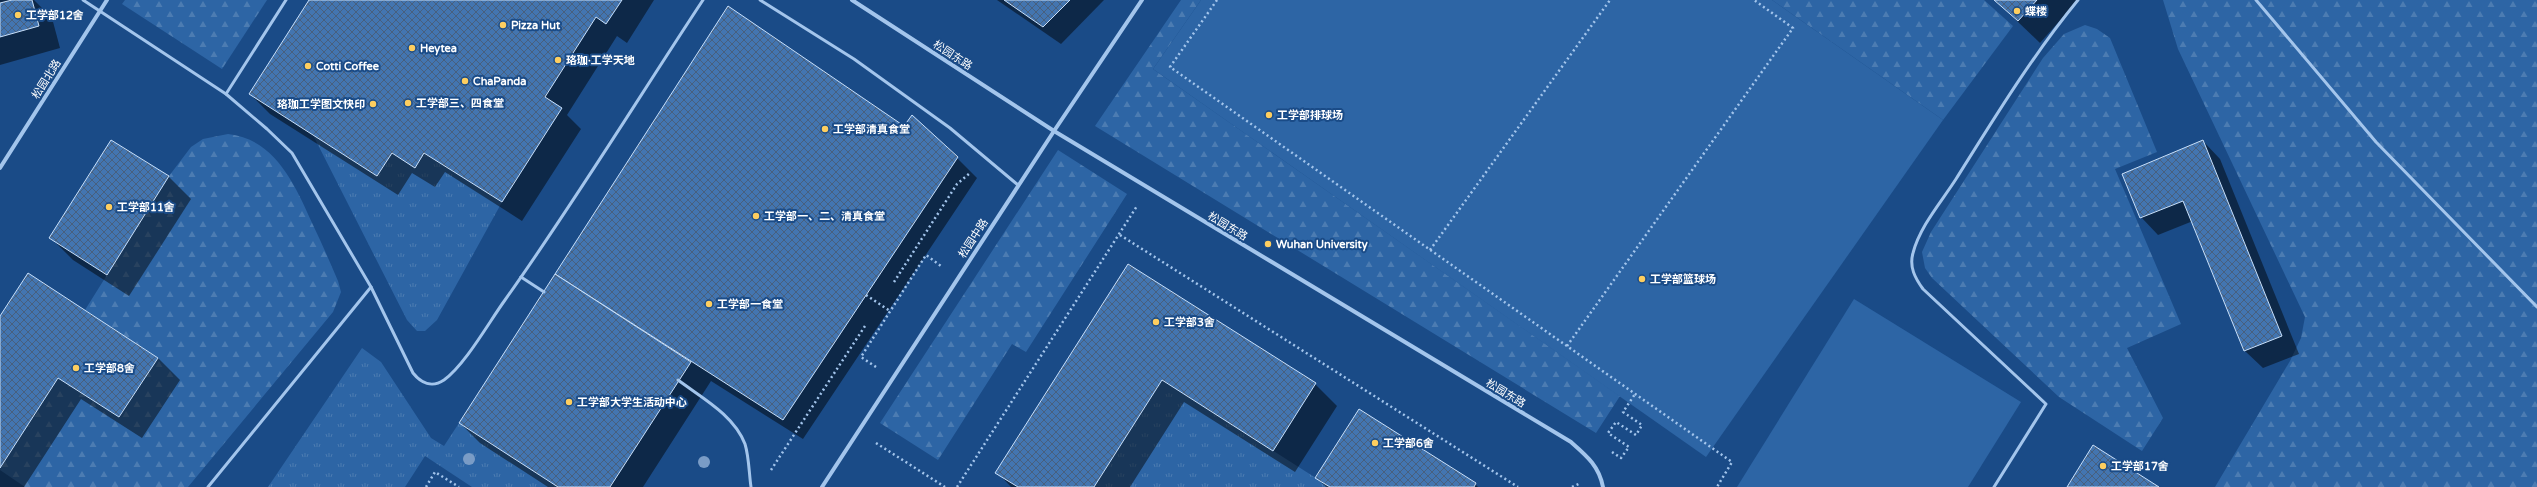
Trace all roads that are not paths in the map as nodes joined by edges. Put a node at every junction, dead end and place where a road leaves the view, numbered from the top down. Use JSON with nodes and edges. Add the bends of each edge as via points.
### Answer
{"nodes":[{"id":1,"x":83,"y":0,"type":"edge"},
{"id":2,"x":107,"y":0,"type":"edge"},
{"id":3,"x":286,"y":0,"type":"edge"},
{"id":4,"x":703,"y":0,"type":"edge"},
{"id":5,"x":760,"y":0,"type":"edge"},
{"id":6,"x":852,"y":0,"type":"edge"},
{"id":7,"x":1142,"y":0,"type":"edge"},
{"id":8,"x":2078,"y":0,"type":"edge"},
{"id":9,"x":2256,"y":0,"type":"edge"},
{"id":10,"x":100,"y":11,"type":"junction"},
{"id":11,"x":226,"y":94,"type":"junction"},
{"id":12,"x":1054,"y":131,"type":"junction"},
{"id":13,"x":0,"y":168,"type":"edge"},
{"id":14,"x":1018,"y":185,"type":"junction"},
{"id":15,"x":521,"y":277,"type":"junction"},
{"id":16,"x":371,"y":287,"type":"junction"},
{"id":17,"x":544,"y":292,"type":"dead end"},
{"id":18,"x":2537,"y":307,"type":"edge"},
{"id":19,"x":678,"y":380,"type":"dead end"},
{"id":20,"x":751,"y":486,"type":"edge"},
{"id":21,"x":208,"y":487,"type":"edge"},
{"id":22,"x":822,"y":487,"type":"edge"},
{"id":23,"x":1603,"y":487,"type":"edge"},
{"id":24,"x":1994,"y":487,"type":"edge"}],
"edges":[{"from":1,"to":10,"type":"lane"},
{"from":2,"to":10,"type":"street","name":"松园北路"},
{"from":3,"to":11,"type":"lane"},
{"from":4,"to":15,"type":"lane"},
{"from":5,"to":14,"type":"lane","via":[[854,59],[950,128]]},
{"from":6,"to":12,"type":"street","name":"松园东路"},
{"from":7,"to":12,"type":"street","name":"松园中路"},
{"from":8,"to":24,"type":"lane","via":[[2047,37],[2014,87],[1929,221],[1913,252],[1913,272],[1923,289],[2046,404]]},
{"from":9,"to":18,"type":"lane","via":[[2376,142]]},
{"from":10,"to":11,"type":"lane"},
{"from":10,"to":13,"type":"street","name":"松园北路"},
{"from":11,"to":16,"type":"lane","via":[[292,154]]},
{"from":12,"to":14,"type":"street","name":"松园中路"},
{"from":12,"to":23,"type":"street","name":"松园东路","via":[[1571,442],[1590,459],[1601,474]]},
{"from":14,"to":22,"type":"street","name":"松园中路"},
{"from":15,"to":16,"type":"lane","via":[[462,361],[444,380],[431,384],[424,383],[413,373]]},
{"from":15,"to":17,"type":"lane"},
{"from":16,"to":21,"type":"lane"},
{"from":19,"to":20,"type":"lane","via":[[723,414],[739,432],[745,445]]}]}
